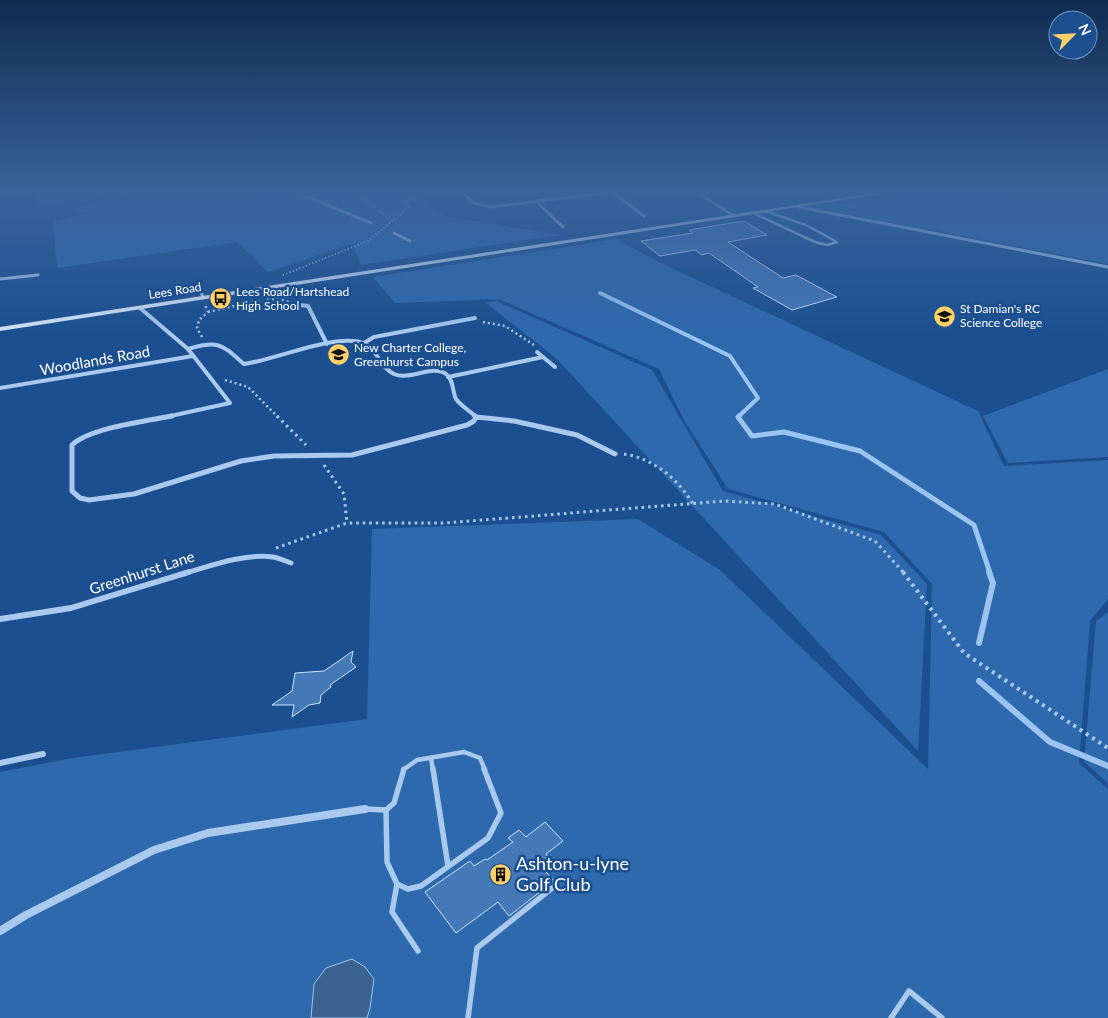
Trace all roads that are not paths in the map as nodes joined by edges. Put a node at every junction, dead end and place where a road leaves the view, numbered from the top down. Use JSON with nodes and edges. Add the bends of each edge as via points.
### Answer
{"nodes":[{"id":1,"x":577,"y":241,"type":"edge"},
{"id":2,"x":812,"y":241,"type":"edge"},
{"id":3,"x":834,"y":241,"type":"edge"},
{"id":4,"x":972,"y":241,"type":"edge"},
{"id":5,"x":1108,"y":267,"type":"edge"},
{"id":6,"x":38,"y":275,"type":"dead end"},
{"id":7,"x":0,"y":279,"type":"edge"},
{"id":8,"x":198,"y":283,"type":"dead end"},
{"id":9,"x":203,"y":298,"type":"junction"},
{"id":10,"x":300,"y":305,"type":"road end"},
{"id":11,"x":140,"y":308,"type":"junction"},
{"id":12,"x":475,"y":318,"type":"road end"},
{"id":13,"x":0,"y":329,"type":"edge"},
{"id":14,"x":364,"y":343,"type":"junction"},
{"id":15,"x":327,"y":344,"type":"junction"},
{"id":16,"x":188,"y":349,"type":"junction"},
{"id":17,"x":537,"y":352,"type":"road end"},
{"id":18,"x":193,"y":356,"type":"junction"},
{"id":19,"x":543,"y":357,"type":"junction"},
{"id":20,"x":555,"y":367,"type":"dead end"},
{"id":21,"x":448,"y":377,"type":"junction"},
{"id":22,"x":0,"y":388,"type":"edge"},
{"id":23,"x":476,"y":417,"type":"junction"},
{"id":24,"x":615,"y":454,"type":"road end"},
{"id":25,"x":291,"y":563,"type":"dead end"},
{"id":26,"x":0,"y":619,"type":"edge"},
{"id":27,"x":43,"y":754,"type":"dead end"},
{"id":28,"x":431,"y":758,"type":"junction"},
{"id":29,"x":0,"y":763,"type":"edge"},
{"id":30,"x":366,"y":809,"type":"joint"},
{"id":31,"x":386,"y":810,"type":"junction"},
{"id":32,"x":448,"y":866,"type":"junction"},
{"id":33,"x":397,"y":884,"type":"junction"},
{"id":34,"x":556,"y":885,"type":"dead end"},
{"id":35,"x":0,"y":932,"type":"edge"},
{"id":36,"x":418,"y":951,"type":"dead end"},
{"id":37,"x":468,"y":1018,"type":"edge"},
{"id":38,"x":892,"y":1018,"type":"edge"},
{"id":39,"x":942,"y":1018,"type":"edge"}],
"edges":[{"from":1,"to":9,"type":"main road","name":"Lees Road"},
{"from":2,"to":3,"type":"lane","via":[[827,245],[837,242]]},
{"from":4,"to":5,"type":"street"},
{"from":6,"to":7,"type":"street"},
{"from":8,"to":9,"type":"lane"},
{"from":9,"to":11,"type":"main road","name":"Lees Road"},
{"from":10,"to":15,"type":"street","via":[[308,306]]},
{"from":11,"to":13,"type":"main road","name":"Lees Road"},
{"from":11,"to":16,"type":"street"},
{"from":12,"to":14,"type":"street","via":[[374,337]]},
{"from":14,"to":15,"type":"street","via":[[352,340]]},
{"from":14,"to":21,"type":"street","via":[[392,373],[400,376],[439,372]]},
{"from":15,"to":16,"type":"street","via":[[244,364],[222,345],[206,344]]},
{"from":16,"to":18,"type":"street"},
{"from":17,"to":19,"type":"street"},
{"from":18,"to":22,"type":"street","name":"Woodlands Road"},
{"from":18,"to":23,"type":"street","via":[[230,403],[79,438],[72,445],[72,491],[80,498],[89,500],[134,494],[241,461],[274,456],[352,455],[467,425]]},
{"from":19,"to":20,"type":"street"},
{"from":19,"to":21,"type":"street"},
{"from":21,"to":23,"type":"street","via":[[456,398]]},
{"from":23,"to":24,"type":"street","via":[[514,421],[577,436]]},
{"from":25,"to":26,"type":"street","name":"Greenhurst Lane","via":[[273,557],[219,563],[71,608]]},
{"from":27,"to":29,"type":"street"},
{"from":28,"to":31,"type":"lane","via":[[417,760],[404,768],[394,802]]},
{"from":28,"to":32,"type":"lane"},
{"from":28,"to":32,"type":"lane","via":[[464,752],[480,758],[501,813],[488,838]]},
{"from":30,"to":31,"type":"lane"},
{"from":30,"to":35,"type":"street","via":[[208,833],[154,850],[26,915]]},
{"from":31,"to":33,"type":"lane","via":[[387,862]]},
{"from":32,"to":33,"type":"lane","via":[[421,886],[408,889]]},
{"from":33,"to":36,"type":"lane","via":[[392,912]]},
{"from":34,"to":37,"type":"lane","via":[[477,948]]},
{"from":38,"to":39,"type":"lane","via":[[909,991]]}]}
